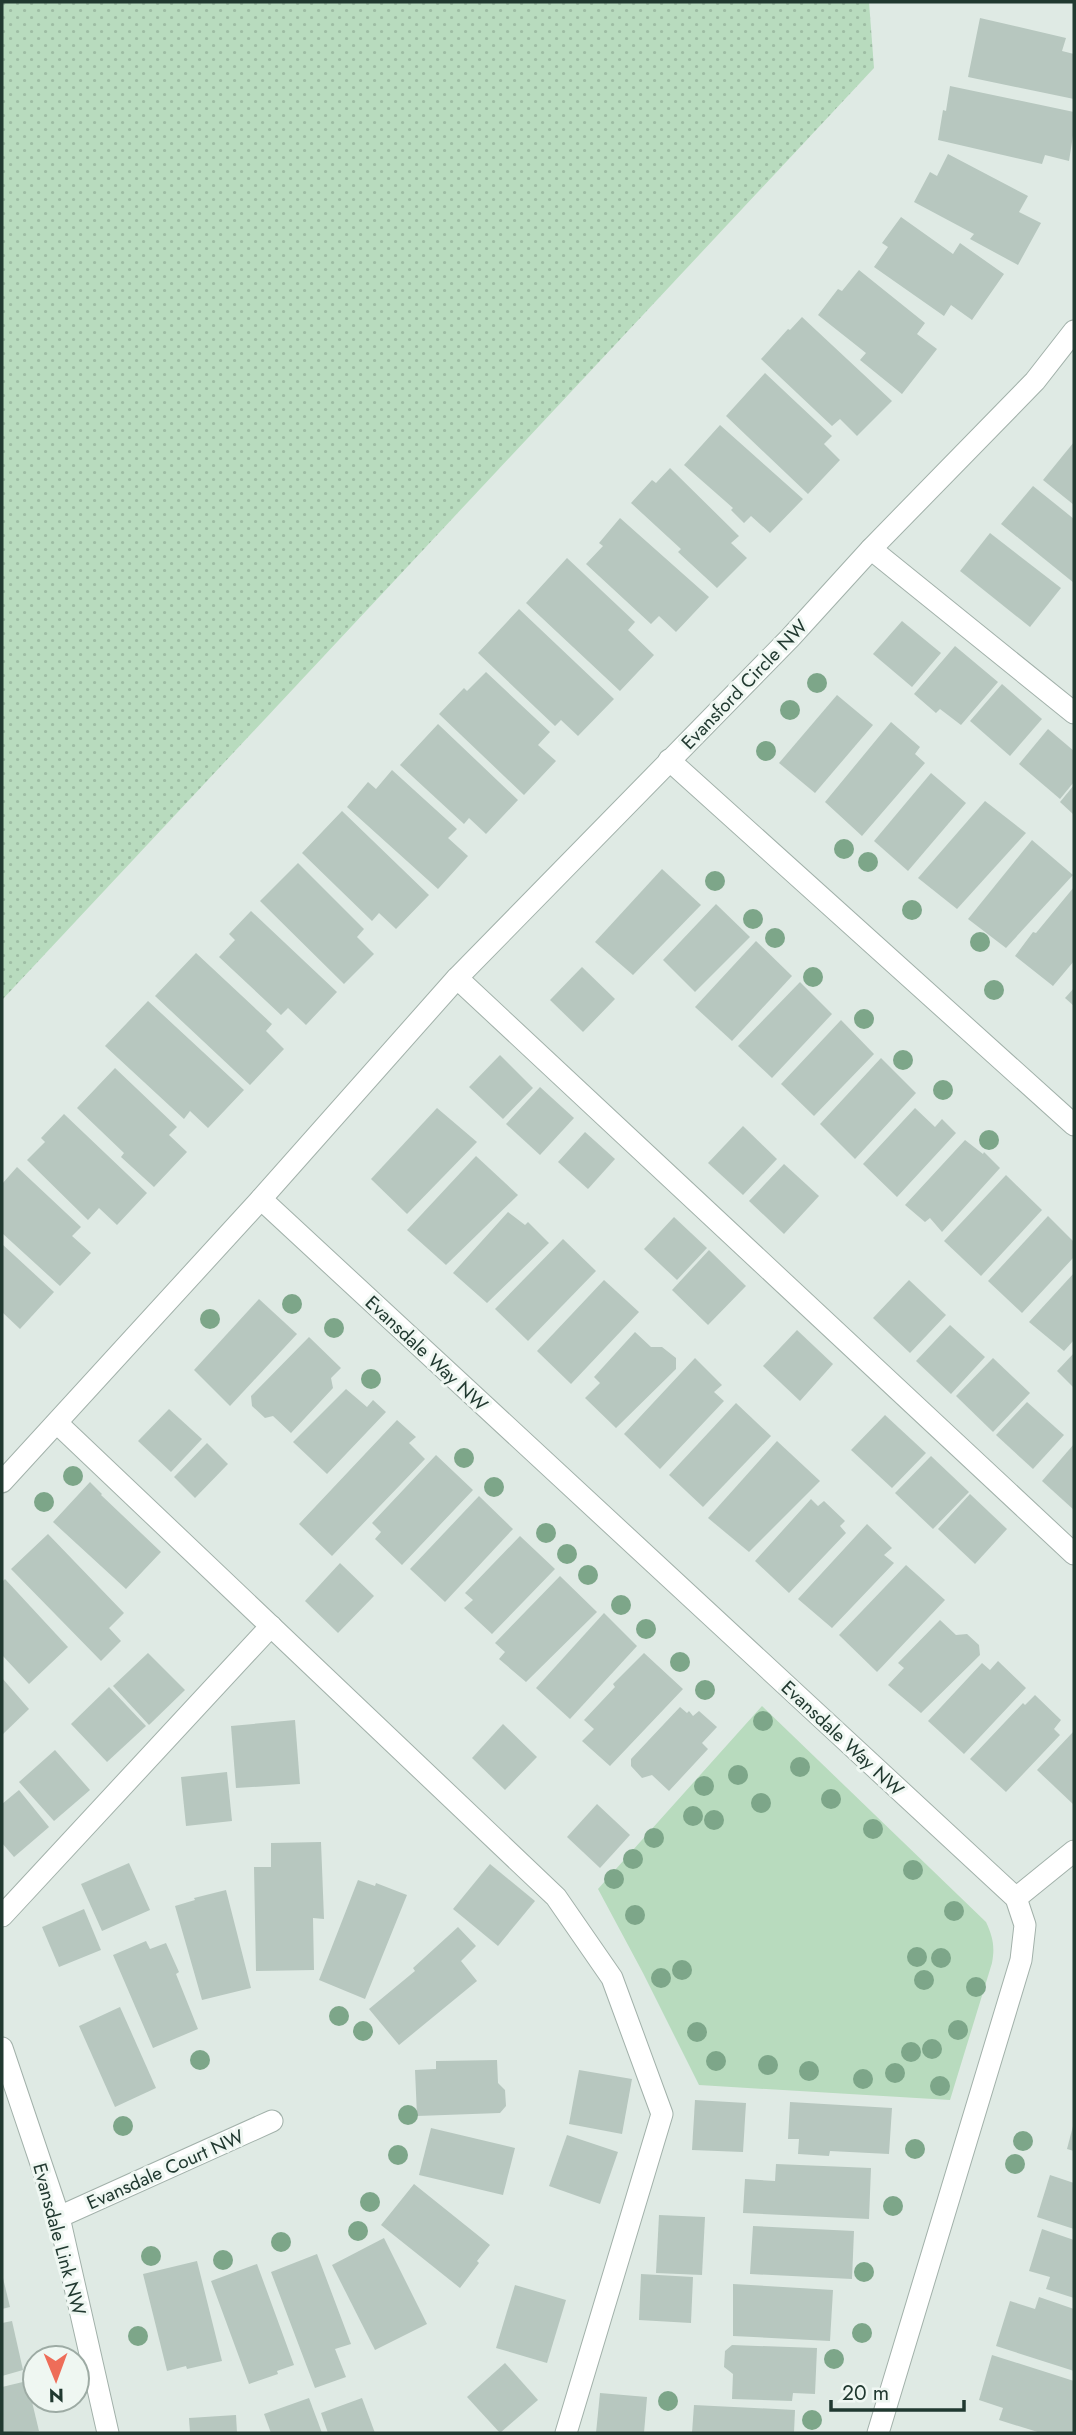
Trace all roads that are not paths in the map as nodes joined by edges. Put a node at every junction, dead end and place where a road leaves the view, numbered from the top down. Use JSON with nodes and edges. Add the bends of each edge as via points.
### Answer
{"nodes":[{"id":1,"x":1074,"y":331,"type":"edge"},
{"id":2,"x":872,"y":549,"type":"junction"},
{"id":3,"x":1074,"y":713,"type":"edge"},
{"id":4,"x":669,"y":760,"type":"junction"},
{"id":5,"x":457,"y":978,"type":"junction"},
{"id":6,"x":1074,"y":1125,"type":"edge"},
{"id":7,"x":261,"y":1199,"type":"junction"},
{"id":8,"x":57,"y":1423,"type":"junction"},
{"id":9,"x":2,"y":1482,"type":"edge"},
{"id":10,"x":1074,"y":1553,"type":"edge"},
{"id":11,"x":271,"y":1626,"type":"junction"},
{"id":12,"x":1074,"y":1852,"type":"edge"},
{"id":13,"x":1016,"y":1898,"type":"junction"},
{"id":14,"x":2,"y":1916,"type":"edge"},
{"id":15,"x":2,"y":2048,"type":"edge"},
{"id":16,"x":272,"y":2121,"type":"dead end"},
{"id":17,"x":59,"y":2217,"type":"junction"},
{"id":18,"x":108,"y":2433,"type":"edge"},
{"id":19,"x":566,"y":2433,"type":"edge"},
{"id":20,"x":878,"y":2433,"type":"edge"}],
"edges":[{"from":1,"to":2,"type":"street","name":"Evansford Circle NW","via":[[1035,381]]},
{"from":2,"to":3,"type":"street"},
{"from":2,"to":4,"type":"street","name":"Evansford Circle NW"},
{"from":4,"to":5,"type":"street"},
{"from":4,"to":6,"type":"street","name":"Evansford Circle NW"},
{"from":5,"to":7,"type":"street"},
{"from":5,"to":10,"type":"street"},
{"from":7,"to":8,"type":"street"},
{"from":7,"to":13,"type":"street","name":"Evansdale Way NW"},
{"from":8,"to":9,"type":"street"},
{"from":8,"to":11,"type":"street"},
{"from":11,"to":14,"type":"street"},
{"from":11,"to":19,"type":"street","via":[[556,1898],[612,1978],[662,2114]]},
{"from":12,"to":13,"type":"street"},
{"from":13,"to":20,"type":"street","via":[[1025,1925],[1021,1960]]},
{"from":15,"to":17,"type":"street","name":"Evansdale Link NW"},
{"from":16,"to":17,"type":"street","name":"Evansdale Court NW"},
{"from":17,"to":18,"type":"street","name":"Evansdale Link NW"}]}
